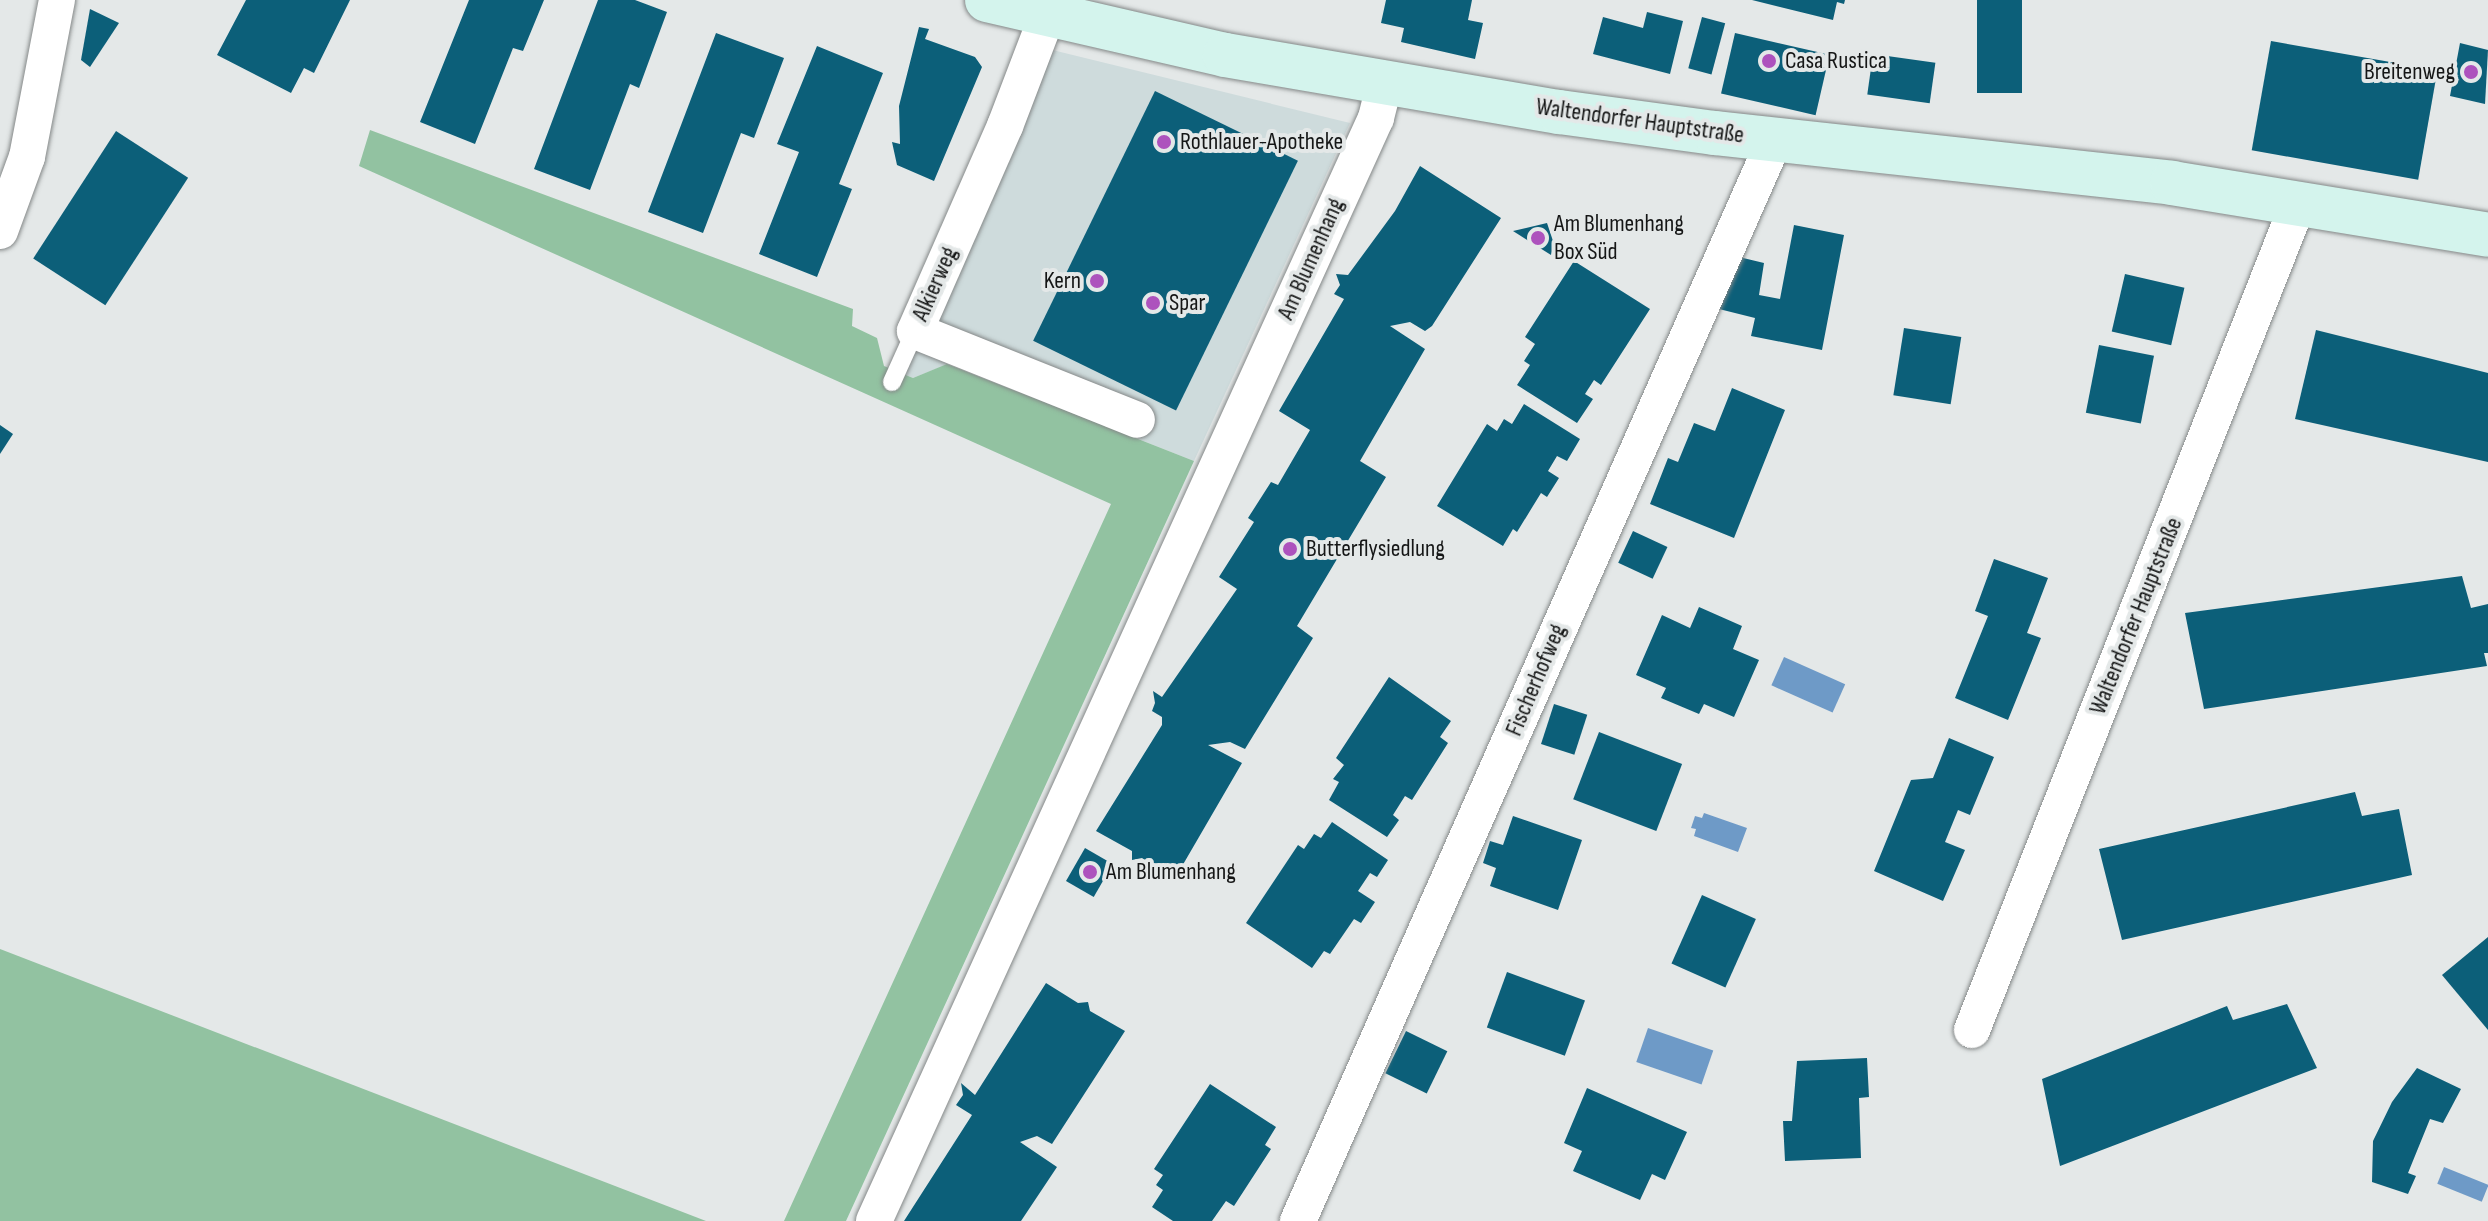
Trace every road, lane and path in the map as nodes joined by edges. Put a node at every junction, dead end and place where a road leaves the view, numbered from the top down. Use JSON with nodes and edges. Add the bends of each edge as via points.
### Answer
{"nodes":[{"id":1,"x":57,"y":0,"type":"edge"},
{"id":2,"x":987,"y":0,"type":"edge"},
{"id":3,"x":1047,"y":16,"type":"junction"},
{"id":4,"x":1385,"y":82,"type":"junction"},
{"id":5,"x":1775,"y":139,"type":"junction"},
{"id":6,"x":2299,"y":201,"type":"junction"},
{"id":7,"x":2486,"y":227,"type":"edge"},
{"id":8,"x":0,"y":231,"type":"edge"},
{"id":9,"x":915,"y":331,"type":"junction"},
{"id":10,"x":892,"y":382,"type":"dead end"},
{"id":11,"x":1137,"y":420,"type":"dead end"},
{"id":12,"x":1972,"y":1030,"type":"dead end"},
{"id":13,"x":874,"y":1221,"type":"edge"},
{"id":14,"x":1298,"y":1221,"type":"edge"}],
"edges":[{"from":1,"to":8,"type":"street","via":[[27,157]]},
{"from":2,"to":3,"type":"main road","name":"Waltendorfer Hauptstraße"},
{"from":3,"to":4,"type":"main road","name":"Waltendorfer Hauptstraße","via":[[1225,55]]},
{"from":3,"to":9,"type":"street","name":"Alkierweg"},
{"from":4,"to":5,"type":"main road","name":"Waltendorfer Hauptstraße","via":[[1559,112]]},
{"from":4,"to":13,"type":"street","name":"Am Blumenhang","via":[[1376,118]]},
{"from":5,"to":6,"type":"main road","name":"Waltendorfer Hauptstraße"},
{"from":5,"to":14,"type":"street","name":"Fischerhofweg"},
{"from":6,"to":7,"type":"main road","name":"Waltendorfer Hauptstraße"},
{"from":6,"to":12,"type":"street","name":"Waltendorfer Hauptstraße"},
{"from":9,"to":10,"type":"lane"},
{"from":9,"to":11,"type":"street","name":"Alkierweg"}]}
